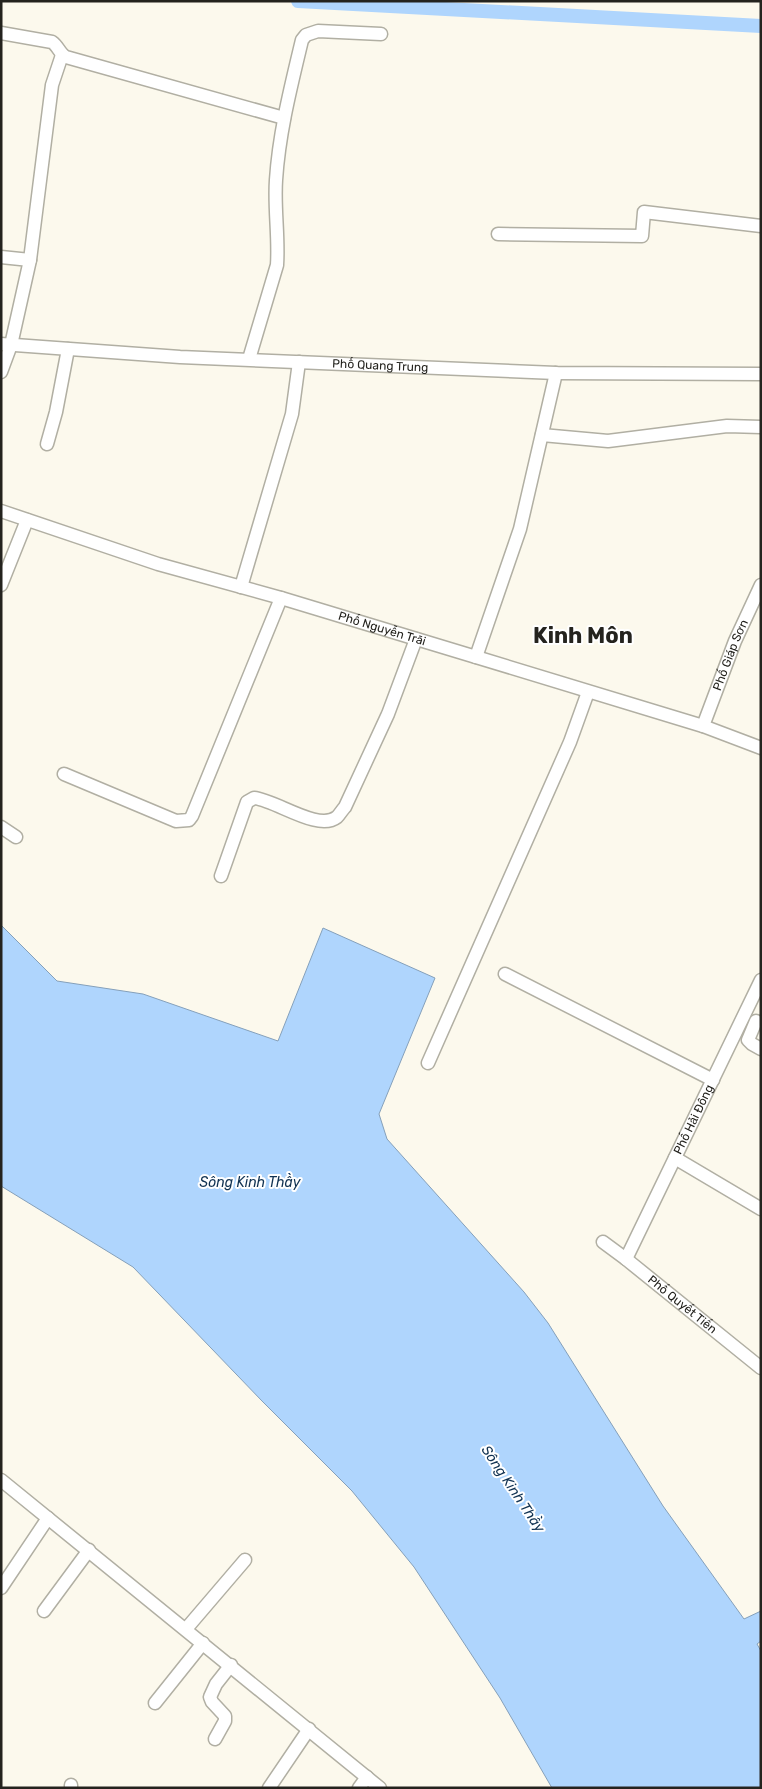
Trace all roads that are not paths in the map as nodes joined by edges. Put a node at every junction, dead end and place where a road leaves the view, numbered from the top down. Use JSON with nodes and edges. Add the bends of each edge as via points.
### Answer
{"nodes":[{"id":1,"x":1,"y":33,"type":"edge"},
{"id":2,"x":381,"y":34,"type":"dead end"},
{"id":3,"x":62,"y":54,"type":"junction"},
{"id":4,"x":284,"y":118,"type":"junction"},
{"id":5,"x":761,"y":226,"type":"edge"},
{"id":6,"x":498,"y":234,"type":"dead end"},
{"id":7,"x":1,"y":257,"type":"edge"},
{"id":8,"x":30,"y":260,"type":"junction"},
{"id":9,"x":6,"y":344,"type":"edge"},
{"id":10,"x":68,"y":349,"type":"junction"},
{"id":11,"x":249,"y":359,"type":"junction"},
{"id":12,"x":299,"y":362,"type":"junction"},
{"id":13,"x":1,"y":372,"type":"edge"},
{"id":14,"x":556,"y":373,"type":"junction"},
{"id":15,"x":761,"y":374,"type":"edge"},
{"id":16,"x":761,"y":427,"type":"edge"},
{"id":17,"x":542,"y":436,"type":"junction"},
{"id":18,"x":47,"y":444,"type":"dead end"},
{"id":19,"x":1,"y":511,"type":"edge"},
{"id":20,"x":27,"y":520,"type":"junction"},
{"id":21,"x":1,"y":585,"type":"edge"},
{"id":22,"x":761,"y":585,"type":"edge"},
{"id":23,"x":241,"y":587,"type":"junction"},
{"id":24,"x":281,"y":598,"type":"junction"},
{"id":25,"x":416,"y":640,"type":"junction"},
{"id":26,"x":476,"y":657,"type":"junction"},
{"id":27,"x":588,"y":692,"type":"junction"},
{"id":28,"x":703,"y":726,"type":"junction"},
{"id":29,"x":761,"y":748,"type":"edge"},
{"id":30,"x":64,"y":774,"type":"dead end"},
{"id":31,"x":1,"y":827,"type":"edge"},
{"id":32,"x":16,"y":837,"type":"dead end"},
{"id":33,"x":221,"y":876,"type":"dead end"},
{"id":34,"x":505,"y":974,"type":"dead end"},
{"id":35,"x":761,"y":980,"type":"edge"},
{"id":36,"x":744,"y":1015,"type":"junction"},
{"id":37,"x":758,"y":1023,"type":"edge"},
{"id":38,"x":761,"y":1049,"type":"edge"},
{"id":39,"x":428,"y":1063,"type":"dead end"},
{"id":40,"x":713,"y":1080,"type":"junction"},
{"id":41,"x":675,"y":1158,"type":"junction"},
{"id":42,"x":761,"y":1209,"type":"edge"},
{"id":43,"x":603,"y":1242,"type":"dead end"},
{"id":44,"x":626,"y":1259,"type":"junction"},
{"id":45,"x":761,"y":1368,"type":"edge"},
{"id":46,"x":1,"y":1480,"type":"edge"},
{"id":47,"x":48,"y":1518,"type":"junction"},
{"id":48,"x":89,"y":1550,"type":"junction"},
{"id":49,"x":245,"y":1560,"type":"dead end"},
{"id":50,"x":1,"y":1588,"type":"edge"},
{"id":51,"x":44,"y":1611,"type":"dead end"},
{"id":52,"x":186,"y":1629,"type":"junction"},
{"id":53,"x":204,"y":1643,"type":"junction"},
{"id":54,"x":231,"y":1665,"type":"junction"},
{"id":55,"x":156,"y":1703,"type":"dead end"},
{"id":56,"x":309,"y":1728,"type":"junction"},
{"id":57,"x":215,"y":1739,"type":"dead end"},
{"id":58,"x":367,"y":1776,"type":"junction"},
{"id":59,"x":269,"y":1788,"type":"edge"},
{"id":60,"x":359,"y":1788,"type":"edge"},
{"id":61,"x":380,"y":1788,"type":"edge"}],
"edges":[{"from":1,"to":3,"type":"street","via":[[52,42]]},
{"from":2,"to":4,"type":"street","via":[[318,31],[306,36],[302,40]]},
{"from":3,"to":4,"type":"street"},
{"from":3,"to":8,"type":"street","via":[[52,85]]},
{"from":4,"to":11,"type":"street","via":[[276,182],[278,265]]},
{"from":5,"to":6,"type":"street","via":[[644,212],[642,236]]},
{"from":7,"to":8,"type":"street"},
{"from":8,"to":9,"type":"street"},
{"from":9,"to":10,"type":"street","name":"Phố Quang Trung"},
{"from":9,"to":13,"type":"street"},
{"from":10,"to":11,"type":"street","name":"Phố Quang Trung"},
{"from":10,"to":18,"type":"street"},
{"from":11,"to":12,"type":"street","name":"Phố Quang Trung"},
{"from":12,"to":14,"type":"street","name":"Phố Quang Trung"},
{"from":12,"to":23,"type":"street","via":[[292,414]]},
{"from":14,"to":15,"type":"street","name":"Phố Quang Trung"},
{"from":14,"to":17,"type":"street"},
{"from":16,"to":17,"type":"street","via":[[727,426],[608,441]]},
{"from":17,"to":26,"type":"street","via":[[520,529]]},
{"from":19,"to":20,"type":"street","name":"Phố Nguyễn Trãi"},
{"from":20,"to":21,"type":"street"},
{"from":20,"to":23,"type":"street","name":"Phố Nguyễn Trãi","via":[[158,564]]},
{"from":22,"to":28,"type":"street","name":"Phố Giáp Sơn","via":[[735,641]]},
{"from":23,"to":24,"type":"street","name":"Phố Nguyễn Trãi"},
{"from":24,"to":25,"type":"street","name":"Phố Nguyễn Trãi"},
{"from":24,"to":30,"type":"street","via":[[189,820],[176,821]]},
{"from":25,"to":26,"type":"street","name":"Phố Nguyễn Trãi"},
{"from":25,"to":33,"type":"street","via":[[388,714],[345,807],[337,817],[316,821],[254,798],[247,802]]},
{"from":26,"to":27,"type":"street","name":"Phố Nguyễn Trãi"},
{"from":27,"to":28,"type":"street","name":"Phố Nguyễn Trãi"},
{"from":27,"to":39,"type":"street","via":[[570,742]]},
{"from":28,"to":29,"type":"street","name":"Phố Nguyễn Trãi"},
{"from":31,"to":32,"type":"street"},
{"from":34,"to":40,"type":"street"},
{"from":35,"to":36,"type":"street","name":"Phố Hải Đông"},
{"from":36,"to":37,"type":"street"},
{"from":36,"to":40,"type":"street","name":"Phố Hải Đông"},
{"from":37,"to":38,"type":"street","via":[[748,1042]]},
{"from":40,"to":41,"type":"street","name":"Phố Hải Đông"},
{"from":41,"to":42,"type":"street"},
{"from":41,"to":44,"type":"street","name":"Phố Hải Đông"},
{"from":43,"to":44,"type":"street","name":"Phố Quyết Tiến"},
{"from":44,"to":45,"type":"street","name":"Phố Quyết Tiến"},
{"from":46,"to":47,"type":"street"},
{"from":47,"to":48,"type":"street"},
{"from":47,"to":50,"type":"street"},
{"from":48,"to":51,"type":"street"},
{"from":48,"to":52,"type":"street"},
{"from":49,"to":52,"type":"street"},
{"from":52,"to":53,"type":"street"},
{"from":53,"to":54,"type":"street"},
{"from":53,"to":55,"type":"street"},
{"from":54,"to":56,"type":"street"},
{"from":54,"to":57,"type":"street","via":[[210,1697],[225,1716]]},
{"from":56,"to":58,"type":"street"},
{"from":56,"to":59,"type":"street"},
{"from":58,"to":60,"type":"street"},
{"from":58,"to":61,"type":"street"}]}
